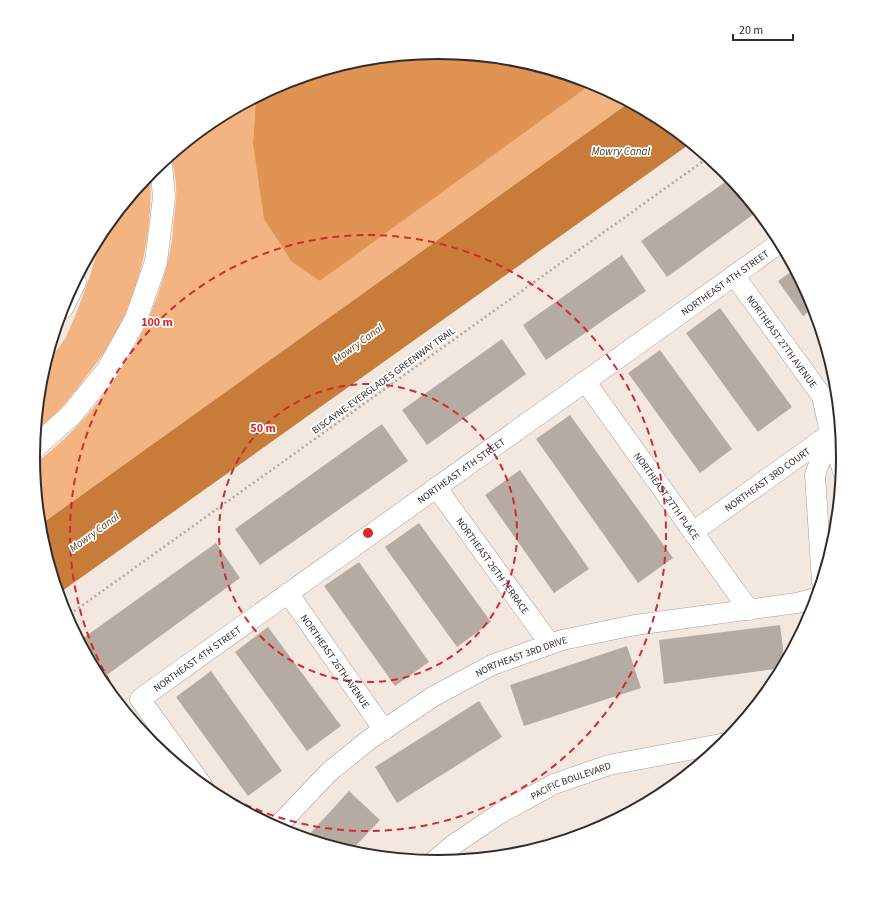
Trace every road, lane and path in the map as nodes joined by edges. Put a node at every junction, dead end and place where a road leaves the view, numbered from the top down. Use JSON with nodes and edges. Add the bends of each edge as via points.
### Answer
{"nodes":[{"id":1,"x":703,"y":160,"type":"edge"},
{"id":2,"x":162,"y":172,"type":"edge"},
{"id":3,"x":776,"y":245,"type":"edge"},
{"id":4,"x":734,"y":275,"type":"junction"},
{"id":5,"x":585,"y":382,"type":"junction"},
{"id":6,"x":835,"y":429,"type":"edge"},
{"id":7,"x":41,"y":442,"type":"edge"},
{"id":8,"x":436,"y":488,"type":"junction"},
{"id":9,"x":693,"y":532,"type":"junction"},
{"id":10,"x":821,"y":568,"type":"edge"},
{"id":11,"x":288,"y":593,"type":"junction"},
{"id":12,"x":811,"y":599,"type":"edge"},
{"id":13,"x":749,"y":610,"type":"junction"},
{"id":14,"x":71,"y":613,"type":"edge"},
{"id":15,"x":550,"y":644,"type":"junction"},
{"id":16,"x":384,"y":730,"type":"junction"},
{"id":17,"x":713,"y":745,"type":"edge"},
{"id":18,"x":191,"y":770,"type":"edge"},
{"id":19,"x":280,"y":823,"type":"edge"},
{"id":20,"x":440,"y":856,"type":"edge"}],
"edges":[{"from":1,"to":14,"type":"path","name":"BISCAYNE-EVERGLADES GREENWAY TRAIL"},
{"from":2,"to":7,"type":"highway","via":[[164,197],[156,262],[136,319],[107,371],[72,415]]},
{"from":3,"to":4,"type":"street","name":"NORTHEAST 4TH STREET"},
{"from":4,"to":5,"type":"street","name":"NORTHEAST 4TH STREET"},
{"from":4,"to":6,"type":"street","name":"NORTHEAST 27TH AVENUE","via":[[822,396]]},
{"from":5,"to":8,"type":"street","name":"NORTHEAST 4TH STREET"},
{"from":5,"to":9,"type":"street","name":"NORTHEAST 27TH PLACE"},
{"from":6,"to":9,"type":"street","name":"NORTHEAST 3RD COURT"},
{"from":6,"to":10,"type":"street","via":[[815,475]]},
{"from":8,"to":11,"type":"street","name":"NORTHEAST 4TH STREET"},
{"from":8,"to":15,"type":"street","name":"NORTHEAST 26TH TERRACE"},
{"from":9,"to":13,"type":"street","name":"NORTHEAST 27TH PLACE"},
{"from":11,"to":16,"type":"street","name":"NORTHEAST 26TH AVENUE"},
{"from":11,"to":18,"type":"street","name":"NORTHEAST 4TH STREET","via":[[140,699]]},
{"from":12,"to":13,"type":"street","name":"NORTHEAST 3RD DRIVE"},
{"from":13,"to":15,"type":"street","name":"NORTHEAST 3RD DRIVE","via":[[635,625]]},
{"from":15,"to":16,"type":"street","name":"NORTHEAST 3RD DRIVE","via":[[492,665],[434,696]]},
{"from":16,"to":19,"type":"street","name":"NORTHEAST 3RD DRIVE","via":[[329,772]]},
{"from":17,"to":20,"type":"street","name":"PACIFIC BOULEVARD","via":[[609,765],[554,784],[499,814]]}]}
